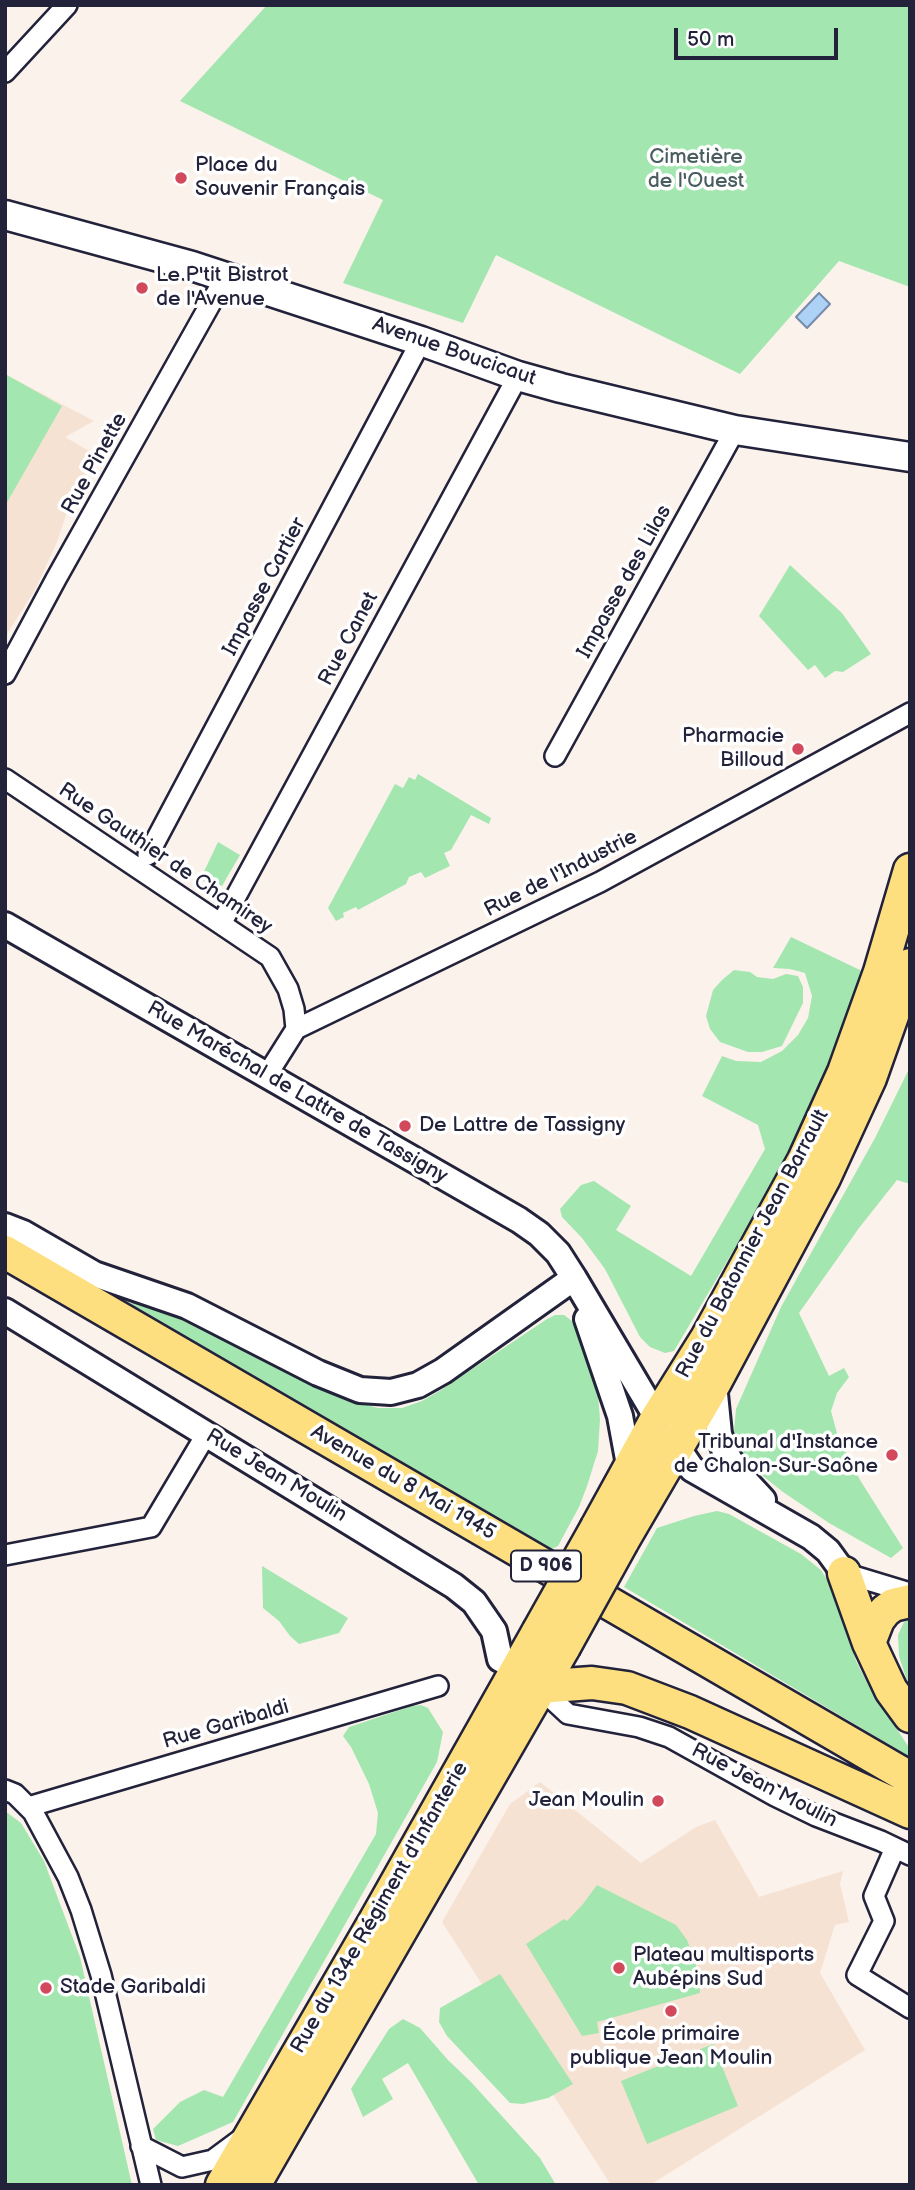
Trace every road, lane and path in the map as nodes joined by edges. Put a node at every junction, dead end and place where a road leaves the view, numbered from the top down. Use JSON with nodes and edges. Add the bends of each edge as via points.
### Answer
{"nodes":[{"id":1,"x":67,"y":5,"type":"edge"},
{"id":2,"x":5,"y":72,"type":"edge"},
{"id":3,"x":11,"y":216,"type":"edge"},
{"id":4,"x":226,"y":276,"type":"junction"},
{"id":5,"x":421,"y":341,"type":"junction"},
{"id":6,"x":518,"y":376,"type":"junction"},
{"id":7,"x":735,"y":430,"type":"junction"},
{"id":8,"x":910,"y":457,"type":"edge"},
{"id":9,"x":5,"y":674,"type":"edge"},
{"id":10,"x":910,"y":713,"type":"edge"},
{"id":11,"x":889,"y":725,"type":"junction"},
{"id":12,"x":910,"y":726,"type":"edge"},
{"id":13,"x":555,"y":756,"type":"dead end"},
{"id":14,"x":5,"y":779,"type":"edge"},
{"id":15,"x":148,"y":855,"type":"dead end"},
{"id":16,"x":910,"y":870,"type":"edge"},
{"id":17,"x":221,"y":924,"type":"junction"},
{"id":18,"x":5,"y":925,"type":"edge"},
{"id":19,"x":910,"y":965,"type":"edge"},
{"id":20,"x":296,"y":1029,"type":"junction"},
{"id":21,"x":267,"y":1075,"type":"junction"},
{"id":22,"x":5,"y":1226,"type":"edge"},
{"id":23,"x":5,"y":1252,"type":"edge"},
{"id":24,"x":574,"y":1278,"type":"junction"},
{"id":25,"x":5,"y":1311,"type":"edge"},
{"id":26,"x":714,"y":1384,"type":"junction"},
{"id":27,"x":657,"y":1418,"type":"junction"},
{"id":28,"x":207,"y":1433,"type":"junction"},
{"id":29,"x":676,"y":1446,"type":"junction"},
{"id":30,"x":630,"y":1470,"type":"junction"},
{"id":31,"x":783,"y":1521,"type":"junction"},
{"id":32,"x":610,"y":1535,"type":"junction"},
{"id":33,"x":5,"y":1555,"type":"edge"},
{"id":34,"x":844,"y":1573,"type":"junction"},
{"id":35,"x":910,"y":1593,"type":"edge"},
{"id":36,"x":910,"y":1601,"type":"edge"},
{"id":37,"x":869,"y":1643,"type":"junction"},
{"id":38,"x":528,"y":1674,"type":"junction"},
{"id":39,"x":438,"y":1686,"type":"dead end"},
{"id":40,"x":910,"y":1716,"type":"edge"},
{"id":41,"x":910,"y":1778,"type":"edge"},
{"id":42,"x":5,"y":1790,"type":"edge"},
{"id":43,"x":28,"y":1807,"type":"junction"},
{"id":44,"x":910,"y":1812,"type":"edge"},
{"id":45,"x":903,"y":1851,"type":"edge"},
{"id":46,"x":910,"y":2008,"type":"edge"},
{"id":47,"x":250,"y":2133,"type":"junction"},
{"id":48,"x":141,"y":2146,"type":"junction"},
{"id":49,"x":151,"y":2185,"type":"edge"},
{"id":50,"x":222,"y":2185,"type":"edge"},
{"id":51,"x":254,"y":2185,"type":"edge"}],
"edges":[{"from":1,"to":2,"type":"street"},
{"from":3,"to":4,"type":"main road","name":"Avenue Boucicaut"},
{"from":4,"to":5,"type":"main road","name":"Avenue Boucicaut"},
{"from":4,"to":9,"type":"street","name":"Rue Pinette"},
{"from":5,"to":6,"type":"main road","name":"Avenue Boucicaut"},
{"from":5,"to":15,"type":"street","name":"Impasse Cartier"},
{"from":6,"to":7,"type":"main road","name":"Avenue Boucicaut"},
{"from":6,"to":17,"type":"street","name":"Rue Canet"},
{"from":7,"to":8,"type":"main road","name":"Avenue Boucicaut"},
{"from":7,"to":13,"type":"street","name":"Impasse des Lilas"},
{"from":10,"to":11,"type":"street","name":"Rue de l'Industrie"},
{"from":11,"to":12,"type":"street"},
{"from":11,"to":20,"type":"street","name":"Rue de l'Industrie","via":[[600,882]]},
{"from":14,"to":17,"type":"street","name":"Rue Gauthier de Chamirey"},
{"from":16,"to":27,"type":"main road","name":"Rue du Batonnier Jean Barrault","via":[[853,1047],[810,1147],[707,1338]]},
{"from":17,"to":20,"type":"street","name":"Rue Gauthier de Chamirey","via":[[270,957],[288,989]]},
{"from":18,"to":21,"type":"street","name":"Rue Maréchal de Lattre de Tassigny"},
{"from":19,"to":26,"type":"main road","name":"Rue du Batonnier Jean Barrault","via":[[870,1078],[824,1178]]},
{"from":20,"to":21,"type":"street"},
{"from":21,"to":24,"type":"street","name":"Rue Maréchal de Lattre de Tassigny","via":[[519,1220],[558,1253]]},
{"from":22,"to":24,"type":"street","via":[[94,1273],[187,1306],[360,1390],[391,1392],[418,1385]]},
{"from":23,"to":41,"type":"main road","name":"Avenue du 8 Mai 1945","number":"D 906"},
{"from":24,"to":27,"type":"street"},
{"from":24,"to":30,"type":"street","via":[[620,1416]]},
{"from":25,"to":28,"type":"street","name":"Rue Jean Moulin"},
{"from":26,"to":29,"type":"main road","name":"Rue du Batonnier Jean Barrault"},
{"from":26,"to":31,"type":"street","via":[[725,1452],[737,1472]]},
{"from":27,"to":29,"type":"street"},
{"from":27,"to":30,"type":"main road","name":"Rue du Batonnier Jean Barrault"},
{"from":28,"to":33,"type":"street","via":[[151,1527]]},
{"from":28,"to":38,"type":"street","name":"Rue Jean Moulin","via":[[454,1586],[474,1602]]},
{"from":29,"to":31,"type":"street","via":[[692,1469]]},
{"from":29,"to":32,"type":"main road","name":"Rue du Batonnier Jean Barrault"},
{"from":30,"to":32,"type":"main road","name":"Rue du Batonnier Jean Barrault"},
{"from":31,"to":34,"type":"street","via":[[828,1551]]},
{"from":32,"to":38,"type":"main road","name":"Rue du 134e Régiment d'Infanterie","bridge":true},
{"from":34,"to":35,"type":"street"},
{"from":34,"to":37,"type":"main road"},
{"from":36,"to":37,"type":"main road","via":[[885,1611]]},
{"from":37,"to":40,"type":"main road","via":[[891,1690]]},
{"from":38,"to":44,"type":"main road","via":[[627,1688]]},
{"from":38,"to":45,"type":"street","name":"Rue Jean Moulin","via":[[568,1714],[669,1737],[816,1816]]},
{"from":38,"to":47,"type":"main road","name":"Rue du 134e Régiment d'Infanterie","via":[[489,1716]]},
{"from":38,"to":51,"type":"main road","name":"Rue du 134e Régiment d'Infanterie"},
{"from":39,"to":43,"type":"street","name":"Rue Garibaldi"},
{"from":42,"to":43,"type":"street"},
{"from":43,"to":48,"type":"street","via":[[68,1877],[92,1941]]},
{"from":45,"to":46,"type":"street","via":[[874,1896],[884,1921],[858,1975]]},
{"from":47,"to":48,"type":"street","via":[[213,2160],[182,2167]]},
{"from":47,"to":50,"type":"main road","name":"Rue du 134e Régiment d'Infanterie"},
{"from":48,"to":49,"type":"street"}]}
